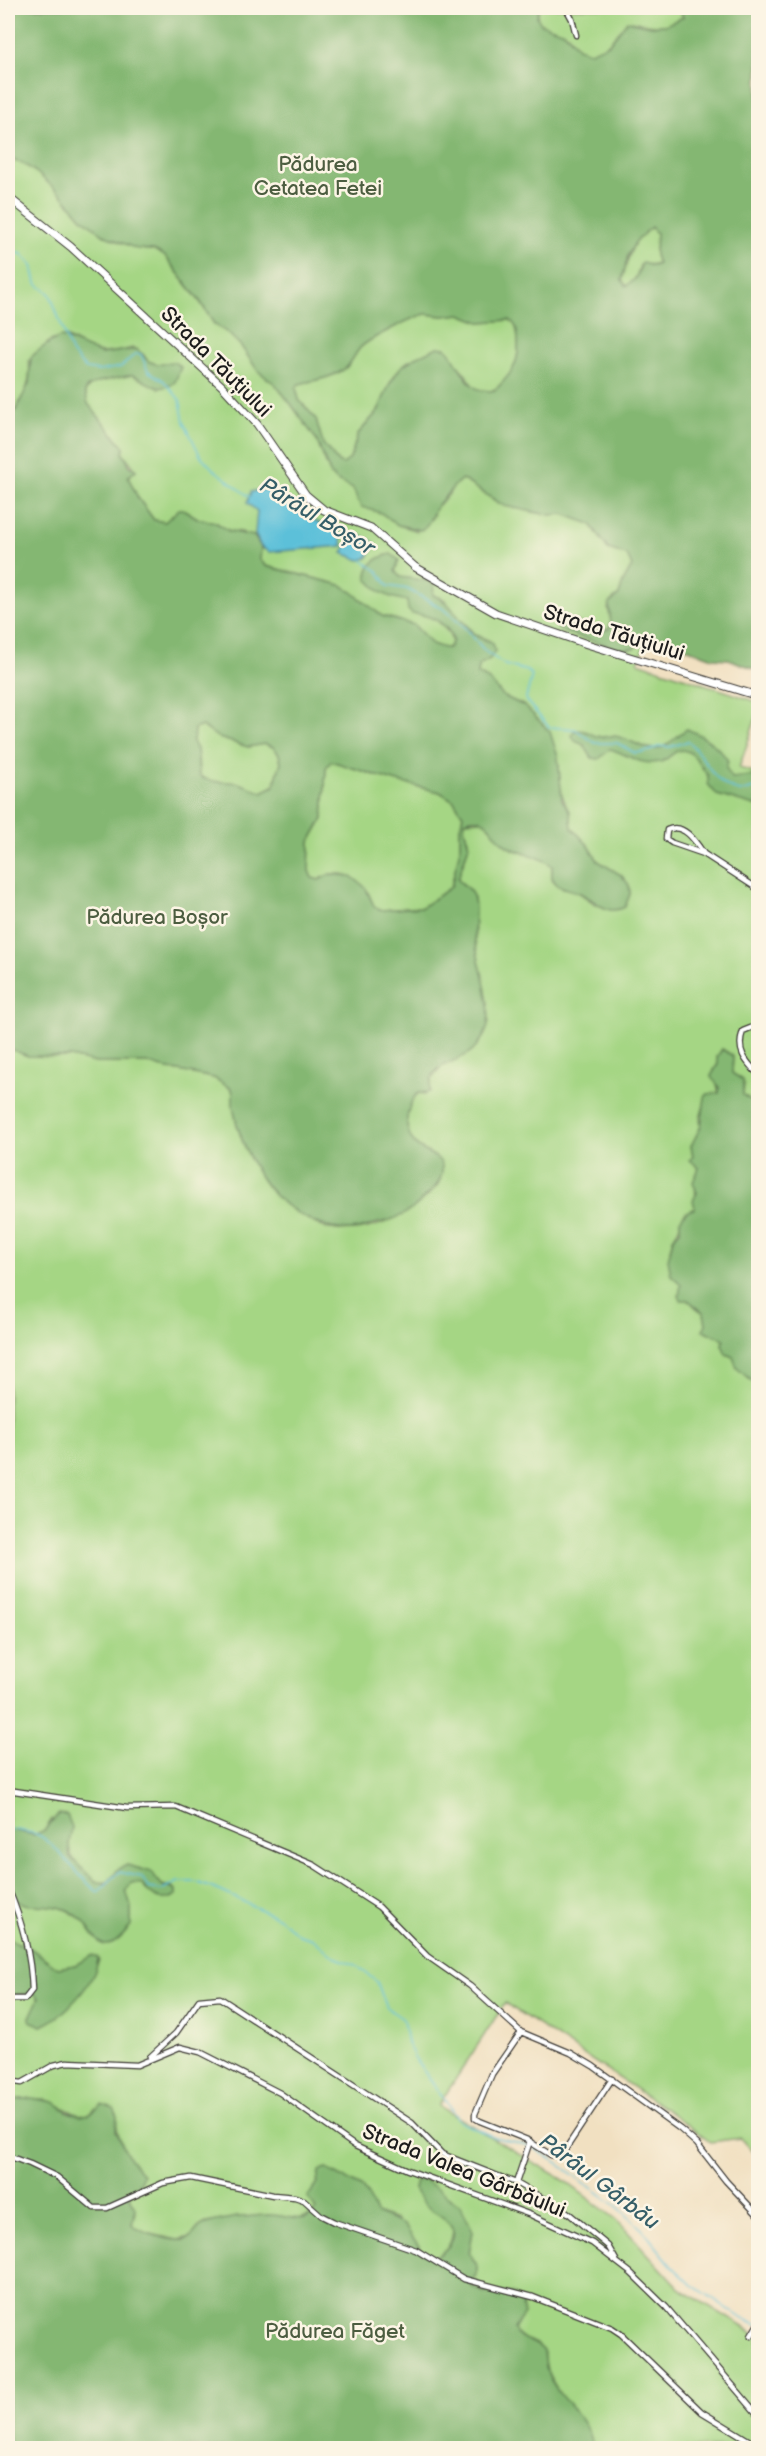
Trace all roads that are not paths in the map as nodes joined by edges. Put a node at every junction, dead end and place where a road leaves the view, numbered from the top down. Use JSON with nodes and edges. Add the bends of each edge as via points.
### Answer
{"nodes":[{"id":1,"x":566,"y":8,"type":"edge"},
{"id":2,"x":576,"y":35,"type":"dead end"},
{"id":3,"x":8,"y":197,"type":"edge"},
{"id":4,"x":759,"y":696,"type":"edge"},
{"id":5,"x":704,"y":854,"type":"junction"},
{"id":6,"x":759,"y":889,"type":"edge"},
{"id":7,"x":759,"y":1026,"type":"edge"},
{"id":8,"x":759,"y":1074,"type":"edge"},
{"id":9,"x":8,"y":1790,"type":"edge"},
{"id":10,"x":8,"y":1888,"type":"edge"},
{"id":11,"x":8,"y":1999,"type":"edge"},
{"id":12,"x":521,"y":2032,"type":"junction"},
{"id":13,"x":146,"y":2061,"type":"junction"},
{"id":14,"x":612,"y":2079,"type":"junction"},
{"id":15,"x":8,"y":2081,"type":"edge"},
{"id":16,"x":530,"y":2142,"type":"junction"},
{"id":17,"x":8,"y":2156,"type":"edge"},
{"id":18,"x":516,"y":2183,"type":"junction"},
{"id":19,"x":759,"y":2215,"type":"edge"},
{"id":20,"x":616,"y":2261,"type":"junction"},
{"id":21,"x":757,"y":2327,"type":"edge"},
{"id":22,"x":751,"y":2336,"type":"dead end"},
{"id":23,"x":759,"y":2415,"type":"edge"},
{"id":24,"x":759,"y":2446,"type":"edge"}],
"edges":[{"from":1,"to":2,"type":"street"},
{"from":3,"to":4,"type":"main road","name":"Strada Tăuțiului","via":[[71,247],[222,386],[253,420],[315,504],[371,528],[415,567],[496,613]]},
{"from":5,"to":5,"type":"street","via":[[672,843],[666,839],[667,830],[676,828],[691,835]]},
{"from":5,"to":6,"type":"street"},
{"from":7,"to":8,"type":"street","via":[[743,1031],[740,1041],[744,1058]]},
{"from":9,"to":12,"type":"street","via":[[127,1808],[176,1807],[284,1851],[344,1882],[379,1907],[427,1956],[470,1986]]},
{"from":10,"to":11,"type":"street","via":[[26,1937],[32,1990],[25,1999]]},
{"from":12,"to":14,"type":"street","via":[[572,2053]]},
{"from":12,"to":16,"type":"street","via":[[492,2074],[475,2118]]},
{"from":13,"to":15,"type":"street","name":"Strada Valea Gârbăului","via":[[132,2065],[67,2062],[22,2083]]},
{"from":13,"to":18,"type":"street","via":[[176,2033],[199,2000],[220,1998],[412,2123],[442,2154]]},
{"from":13,"to":20,"type":"street","name":"Strada Valea Gârbăului","via":[[180,2047],[201,2052],[280,2093],[355,2146],[541,2220],[592,2243]]},
{"from":14,"to":16,"type":"street","via":[[565,2150],[551,2155]]},
{"from":14,"to":19,"type":"street","via":[[697,2144]]},
{"from":16,"to":18,"type":"street"},
{"from":17,"to":24,"type":"street","via":[[57,2177],[98,2209],[163,2183],[191,2178],[299,2198],[334,2222],[416,2250],[464,2279],[533,2298],[612,2328],[702,2412]]},
{"from":18,"to":20,"type":"street","via":[[567,2212],[608,2246]]},
{"from":20,"to":23,"type":"street","name":"Strada Valea Gârbăului","via":[[666,2307]]},
{"from":21,"to":22,"type":"street"}]}
